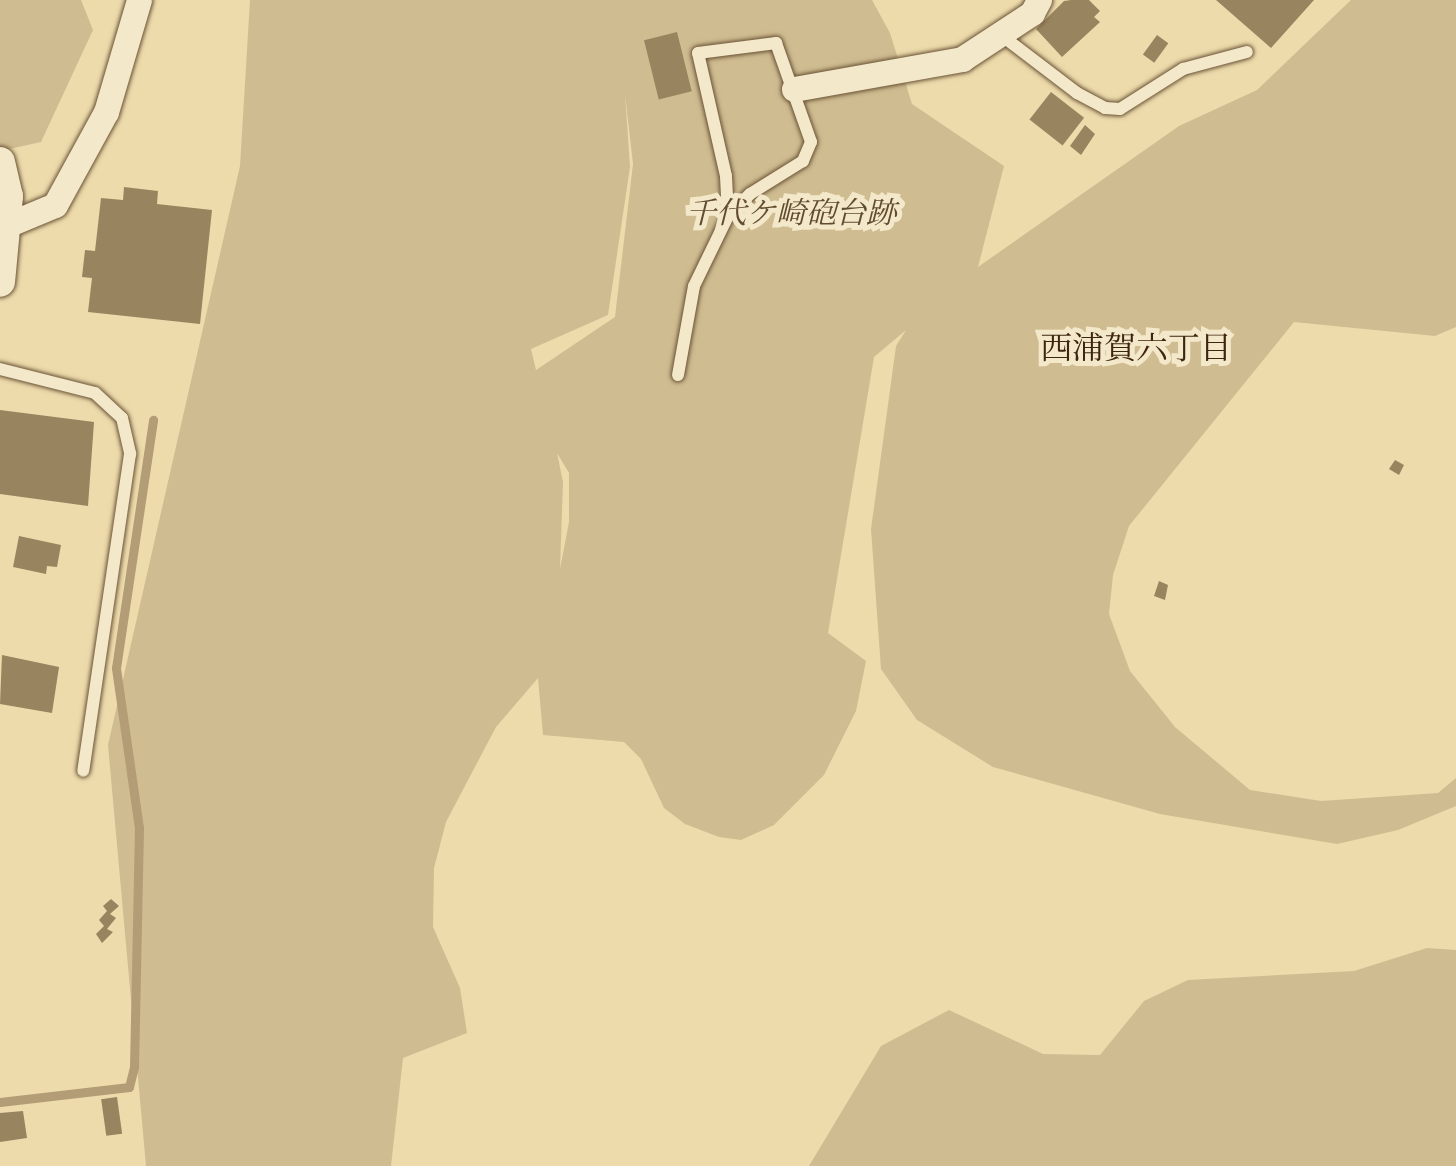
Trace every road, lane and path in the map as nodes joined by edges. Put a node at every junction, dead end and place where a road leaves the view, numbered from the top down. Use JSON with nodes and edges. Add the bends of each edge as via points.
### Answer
{"nodes":[{"id":1,"x":139,"y":0,"type":"edge"},
{"id":2,"x":1039,"y":0,"type":"edge"},
{"id":3,"x":1001,"y":35,"type":"junction"},
{"id":4,"x":1247,"y":52,"type":"dead end"},
{"id":5,"x":794,"y":89,"type":"junction"},
{"id":6,"x":0,"y":162,"type":"edge"},
{"id":7,"x":728,"y":216,"type":"junction"},
{"id":8,"x":7,"y":225,"type":"junction"},
{"id":9,"x":0,"y":282,"type":"edge"},
{"id":10,"x":0,"y":369,"type":"edge"},
{"id":11,"x":678,"y":375,"type":"dead end"},
{"id":12,"x":83,"y":770,"type":"dead end"}],
"edges":[{"from":1,"to":8,"type":"street","via":[[106,112],[56,205]]},
{"from":2,"to":3,"type":"street"},
{"from":3,"to":4,"type":"lane","via":[[1105,108],[1120,109],[1183,69]]},
{"from":3,"to":5,"type":"street","via":[[962,59]]},
{"from":5,"to":7,"type":"lane","via":[[811,142],[804,161]]},
{"from":5,"to":7,"type":"lane","via":[[776,42],[698,53],[726,176]]},
{"from":6,"to":8,"type":"street"},
{"from":7,"to":11,"type":"lane","via":[[694,286]]},
{"from":8,"to":9,"type":"street"},
{"from":10,"to":12,"type":"lane","via":[[95,393],[122,418],[130,454]]}]}
